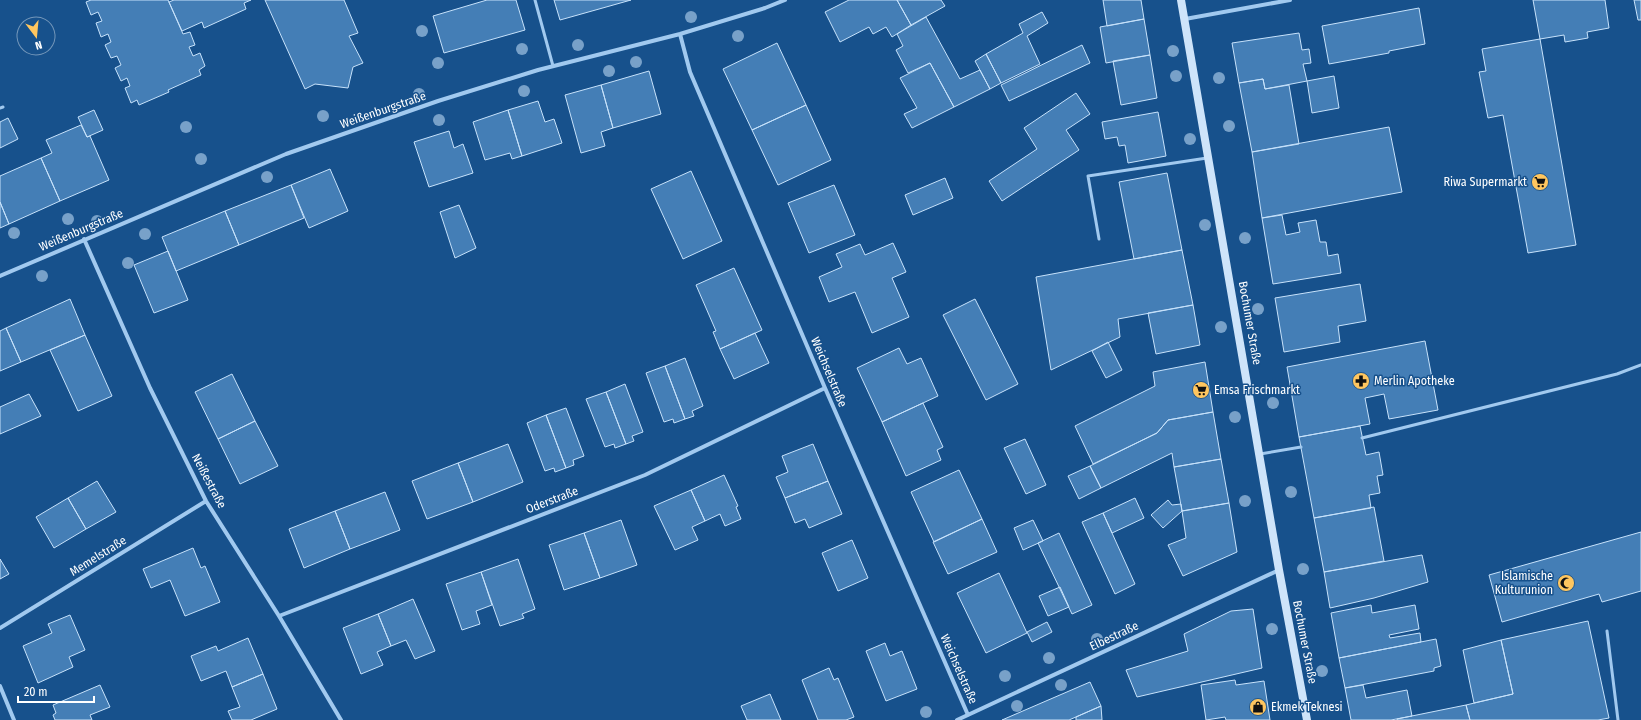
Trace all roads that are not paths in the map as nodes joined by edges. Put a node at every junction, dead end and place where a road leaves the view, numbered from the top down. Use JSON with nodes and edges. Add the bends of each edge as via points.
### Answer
{"nodes":[{"id":1,"x":534,"y":0,"type":"edge"},
{"id":2,"x":785,"y":0,"type":"edge"},
{"id":3,"x":1181,"y":0,"type":"edge"},
{"id":4,"x":1290,"y":0,"type":"edge"},
{"id":5,"x":1185,"y":19,"type":"junction"},
{"id":6,"x":680,"y":34,"type":"junction"},
{"id":7,"x":553,"y":66,"type":"junction"},
{"id":8,"x":1209,"y":158,"type":"junction"},
{"id":9,"x":84,"y":239,"type":"junction"},
{"id":10,"x":1099,"y":239,"type":"dead end"},
{"id":11,"x":0,"y":276,"type":"edge"},
{"id":12,"x":1641,"y":365,"type":"edge"},
{"id":13,"x":825,"y":388,"type":"junction"},
{"id":14,"x":1362,"y":438,"type":"dead end"},
{"id":15,"x":1301,"y":447,"type":"dead end"},
{"id":16,"x":1260,"y":454,"type":"junction"},
{"id":17,"x":206,"y":500,"type":"junction"},
{"id":18,"x":1279,"y":570,"type":"junction"},
{"id":19,"x":279,"y":616,"type":"junction"},
{"id":20,"x":0,"y":628,"type":"edge"},
{"id":21,"x":1607,"y":631,"type":"dead end"},
{"id":22,"x":0,"y":686,"type":"edge"},
{"id":23,"x":968,"y":715,"type":"junction"},
{"id":24,"x":14,"y":720,"type":"edge"},
{"id":25,"x":341,"y":720,"type":"edge"},
{"id":26,"x":957,"y":720,"type":"edge"},
{"id":27,"x":1307,"y":720,"type":"edge"},
{"id":28,"x":1618,"y":720,"type":"edge"}],
"edges":[{"from":1,"to":7,"type":"lane"},
{"from":2,"to":6,"type":"street","name":"Weißenburgstraße"},
{"from":3,"to":5,"type":"main road","name":"Bochumer Straße"},
{"from":4,"to":5,"type":"street"},
{"from":5,"to":8,"type":"main road","name":"Bochumer Straße"},
{"from":6,"to":7,"type":"street","name":"Weißenburgstraße"},
{"from":6,"to":13,"type":"street","name":"Weichselstraße","via":[[690,72]]},
{"from":7,"to":9,"type":"street","name":"Weißenburgstraße","via":[[286,154]]},
{"from":8,"to":10,"type":"lane","via":[[1088,176]]},
{"from":8,"to":16,"type":"main road","name":"Bochumer Straße"},
{"from":9,"to":11,"type":"street","name":"Weißenburgstraße"},
{"from":9,"to":17,"type":"street","name":"Neißestraße","via":[[150,388]]},
{"from":12,"to":14,"type":"lane","via":[[1617,374]]},
{"from":13,"to":19,"type":"street","name":"Oderstraße","via":[[644,475]]},
{"from":13,"to":23,"type":"street","name":"Weichselstraße"},
{"from":15,"to":16,"type":"lane"},
{"from":16,"to":18,"type":"main road","name":"Bochumer Straße"},
{"from":17,"to":19,"type":"street","name":"Neißestraße"},
{"from":17,"to":20,"type":"street","name":"Memelstraße"},
{"from":18,"to":23,"type":"street","name":"Elbestraße"},
{"from":18,"to":27,"type":"main road","name":"Bochumer Straße"},
{"from":19,"to":25,"type":"street","name":"Neißestraße"},
{"from":21,"to":28,"type":"lane"},
{"from":22,"to":24,"type":"street"},
{"from":23,"to":26,"type":"street","name":"Elbestraße"}]}
